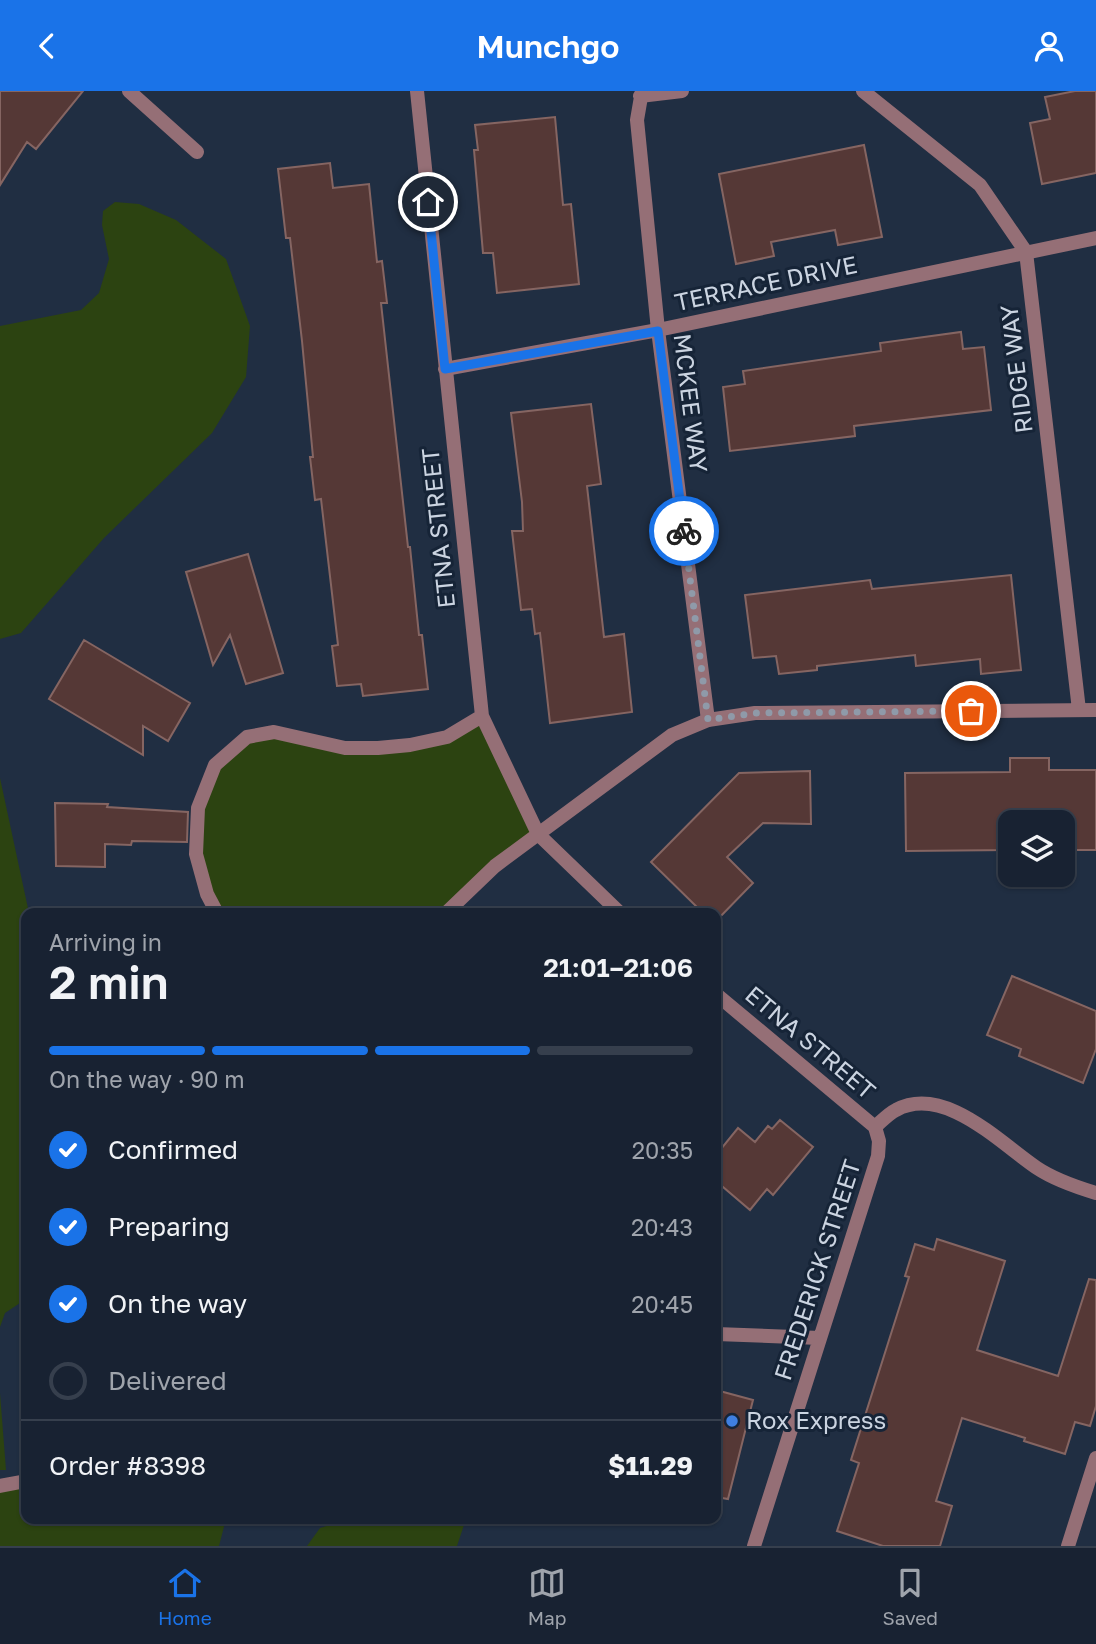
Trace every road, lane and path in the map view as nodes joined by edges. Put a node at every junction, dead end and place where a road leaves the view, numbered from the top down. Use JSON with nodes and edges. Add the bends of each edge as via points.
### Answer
{"nodes":[{"id":1,"x":129,"y":91,"type":"edge"},
{"id":2,"x":417,"y":91,"type":"edge"},
{"id":3,"x":682,"y":91,"type":"edge"},
{"id":4,"x":863,"y":91,"type":"edge"},
{"id":5,"x":641,"y":93,"type":"edge"},
{"id":6,"x":197,"y":152,"type":"dead end"},
{"id":7,"x":1096,"y":238,"type":"edge"},
{"id":8,"x":1026,"y":252,"type":"junction"},
{"id":9,"x":658,"y":331,"type":"junction"},
{"id":10,"x":445,"y":369,"type":"junction"},
{"id":11,"x":1079,"y":710,"type":"junction"},
{"id":12,"x":1096,"y":710,"type":"edge"},
{"id":13,"x":482,"y":716,"type":"junction"},
{"id":14,"x":708,"y":720,"type":"junction"},
{"id":15,"x":538,"y":834,"type":"junction"},
{"id":16,"x":214,"y":908,"type":"edge"},
{"id":17,"x":451,"y":908,"type":"edge"},
{"id":18,"x":615,"y":908,"type":"edge"},
{"id":19,"x":721,"y":998,"type":"edge"},
{"id":20,"x":875,"y":1127,"type":"junction"},
{"id":21,"x":1096,"y":1193,"type":"edge"},
{"id":22,"x":721,"y":1333,"type":"edge"},
{"id":23,"x":820,"y":1338,"type":"junction"},
{"id":24,"x":1096,"y":1458,"type":"edge"},
{"id":25,"x":21,"y":1482,"type":"edge"},
{"id":26,"x":0,"y":1486,"type":"edge"},
{"id":27,"x":754,"y":1546,"type":"edge"},
{"id":28,"x":1068,"y":1546,"type":"edge"}],
"edges":[{"from":1,"to":6,"type":"street"},
{"from":2,"to":10,"type":"street","name":"ETNA STREET"},
{"from":3,"to":5,"type":"street"},
{"from":4,"to":8,"type":"street","name":"RIDGE WAY","via":[[980,185]]},
{"from":5,"to":9,"type":"street","name":"MCKEE WAY","via":[[637,120]]},
{"from":7,"to":8,"type":"street","name":"TERRACE DRIVE"},
{"from":8,"to":9,"type":"street","name":"TERRACE DRIVE"},
{"from":8,"to":11,"type":"street","name":"RIDGE WAY"},
{"from":9,"to":10,"type":"street","name":"TERRACE DRIVE"},
{"from":9,"to":14,"type":"street","name":"MCKEE WAY"},
{"from":10,"to":13,"type":"street","name":"ETNA STREET"},
{"from":11,"to":12,"type":"street"},
{"from":11,"to":14,"type":"street","via":[[755,713]]},
{"from":13,"to":15,"type":"street","name":"ETNA STREET"},
{"from":13,"to":16,"type":"street","via":[[447,737],[377,748],[345,748],[274,732],[247,737],[215,765],[198,808],[196,854]]},
{"from":14,"to":15,"type":"street","via":[[672,735]]},
{"from":15,"to":17,"type":"street","via":[[495,866]]},
{"from":15,"to":18,"type":"street","name":"ETNA STREET"},
{"from":19,"to":20,"type":"street","name":"ETNA STREET"},
{"from":20,"to":21,"type":"street","via":[[897,1109],[942,1106],[965,1115],[1039,1170]]},
{"from":20,"to":23,"type":"street","name":"FREDERICK STREET","via":[[878,1156]]},
{"from":22,"to":23,"type":"street"},
{"from":23,"to":27,"type":"street","name":"FREDERICK STREET"},
{"from":24,"to":28,"type":"street"},
{"from":25,"to":26,"type":"street"}]}
